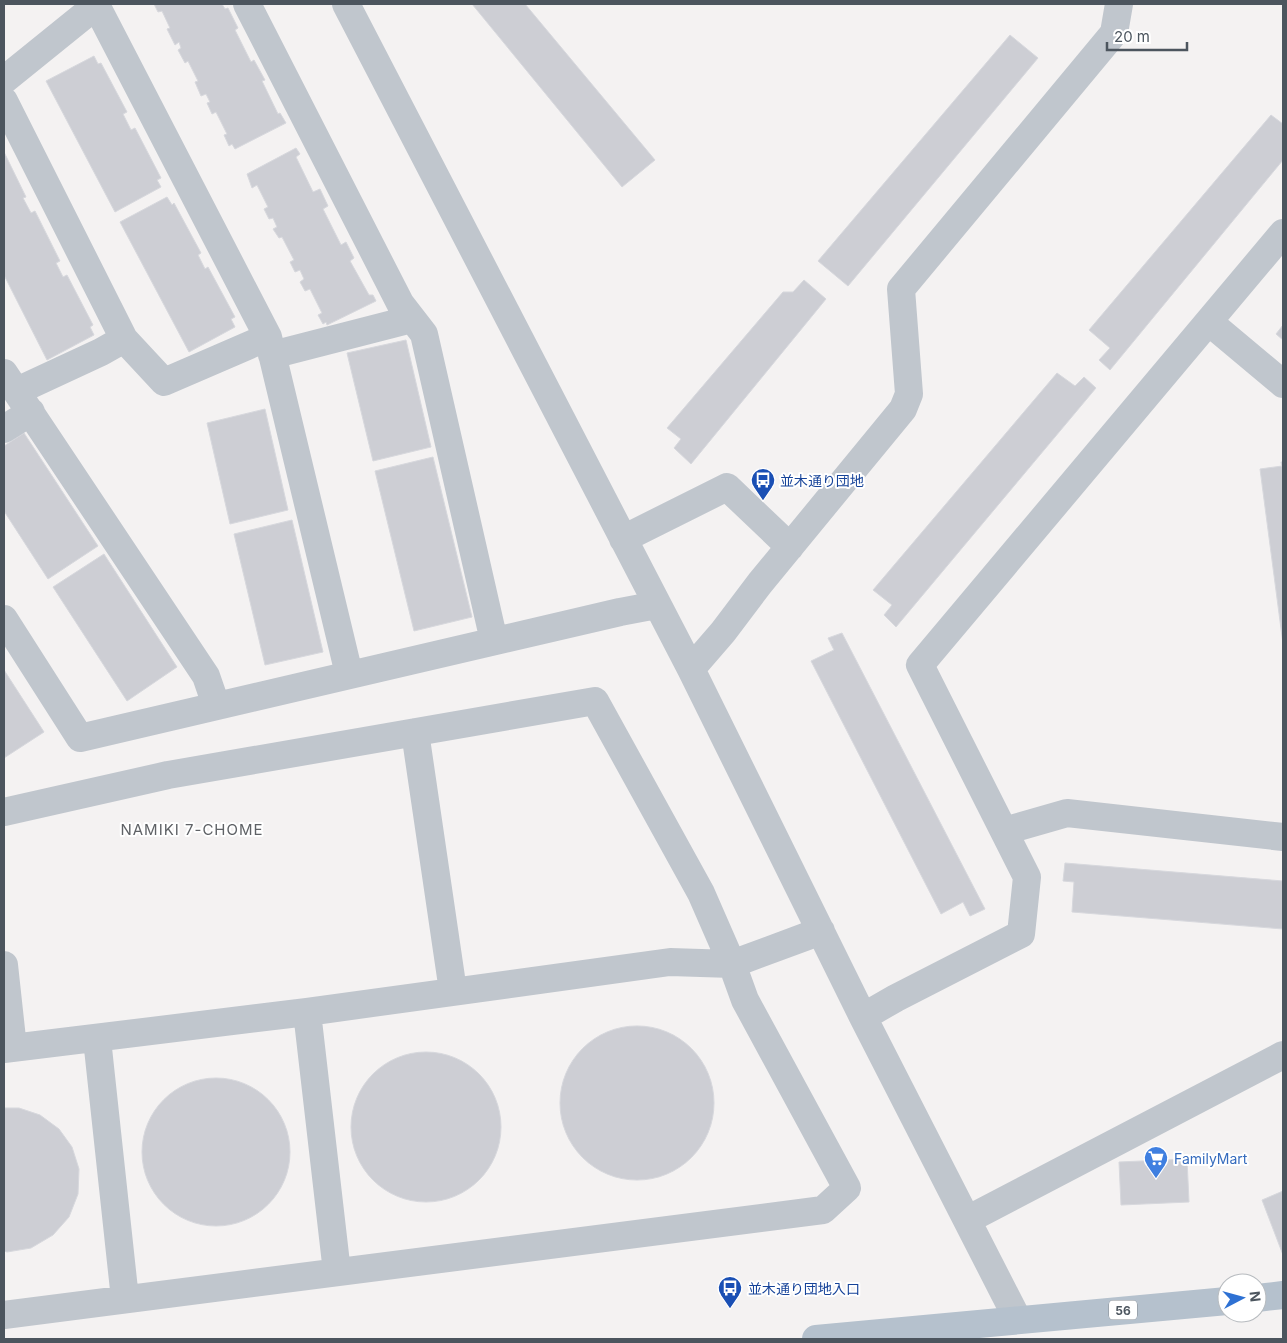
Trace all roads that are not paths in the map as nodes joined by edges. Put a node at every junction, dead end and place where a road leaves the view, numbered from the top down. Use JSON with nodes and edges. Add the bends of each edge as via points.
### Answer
{"nodes":[{"id":1,"x":97,"y":4,"type":"edge"},
{"id":2,"x":247,"y":4,"type":"edge"},
{"id":3,"x":346,"y":4,"type":"edge"},
{"id":4,"x":1120,"y":4,"type":"edge"},
{"id":5,"x":4,"y":80,"type":"edge"},
{"id":6,"x":4,"y":101,"type":"edge"},
{"id":7,"x":1283,"y":233,"type":"edge"},
{"id":8,"x":412,"y":319,"type":"junction"},
{"id":9,"x":1209,"y":322,"type":"junction"},
{"id":10,"x":124,"y":339,"type":"junction"},
{"id":11,"x":270,"y":346,"type":"junction"},
{"id":12,"x":1283,"y":384,"type":"edge"},
{"id":13,"x":17,"y":392,"type":"edge"},
{"id":14,"x":4,"y":429,"type":"edge"},
{"id":15,"x":623,"y":539,"type":"junction"},
{"id":16,"x":790,"y":547,"type":"junction"},
{"id":17,"x":657,"y":605,"type":"junction"},
{"id":18,"x":4,"y":619,"type":"edge"},
{"id":19,"x":494,"y":641,"type":"junction"},
{"id":20,"x":691,"y":669,"type":"junction"},
{"id":21,"x":349,"y":674,"type":"junction"},
{"id":22,"x":216,"y":705,"type":"junction"},
{"id":23,"x":415,"y":732,"type":"junction"},
{"id":24,"x":4,"y":812,"type":"edge"},
{"id":25,"x":1004,"y":831,"type":"junction"},
{"id":26,"x":1283,"y":837,"type":"edge"},
{"id":27,"x":820,"y":931,"type":"junction"},
{"id":28,"x":732,"y":964,"type":"junction"},
{"id":29,"x":4,"y":965,"type":"edge"},
{"id":30,"x":453,"y":991,"type":"junction"},
{"id":31,"x":307,"y":1012,"type":"junction"},
{"id":32,"x":863,"y":1017,"type":"junction"},
{"id":33,"x":97,"y":1038,"type":"junction"},
{"id":34,"x":8,"y":1048,"type":"edge"},
{"id":35,"x":1283,"y":1056,"type":"edge"},
{"id":36,"x":967,"y":1220,"type":"junction"},
{"id":37,"x":336,"y":1272,"type":"junction"},
{"id":38,"x":1283,"y":1295,"type":"edge"},
{"id":39,"x":1267,"y":1297,"type":"edge"},
{"id":40,"x":125,"y":1299,"type":"junction"},
{"id":41,"x":1217,"y":1302,"type":"edge"},
{"id":42,"x":4,"y":1315,"type":"edge"},
{"id":43,"x":1018,"y":1320,"type":"junction"},
{"id":44,"x":816,"y":1339,"type":"edge"}],
"edges":[{"from":1,"to":5,"type":"street"},
{"from":1,"to":11,"type":"street"},
{"from":2,"to":8,"type":"street","via":[[400,303]]},
{"from":3,"to":15,"type":"street"},
{"from":4,"to":16,"type":"street","via":[[1114,33],[901,289],[909,394],[903,409]]},
{"from":6,"to":10,"type":"street"},
{"from":7,"to":9,"type":"street"},
{"from":8,"to":11,"type":"street"},
{"from":8,"to":19,"type":"street","via":[[424,334]]},
{"from":9,"to":12,"type":"street"},
{"from":9,"to":25,"type":"street","via":[[920,665]]},
{"from":10,"to":11,"type":"street","via":[[164,382]]},
{"from":10,"to":13,"type":"street"},
{"from":11,"to":21,"type":"street"},
{"from":13,"to":14,"type":"street"},
{"from":13,"to":22,"type":"street","via":[[206,676]]},
{"from":15,"to":16,"type":"street","via":[[727,487]]},
{"from":15,"to":17,"type":"street"},
{"from":16,"to":20,"type":"street"},
{"from":17,"to":19,"type":"street"},
{"from":17,"to":20,"type":"street"},
{"from":18,"to":22,"type":"street","via":[[80,738]]},
{"from":19,"to":21,"type":"street"},
{"from":20,"to":27,"type":"street"},
{"from":21,"to":22,"type":"street"},
{"from":23,"to":24,"type":"street","via":[[168,775]]},
{"from":23,"to":28,"type":"street","via":[[595,701],[701,893]]},
{"from":23,"to":30,"type":"street"},
{"from":25,"to":26,"type":"street","via":[[1067,812]]},
{"from":25,"to":32,"type":"street","via":[[1027,877],[1021,934]]},
{"from":27,"to":28,"type":"street"},
{"from":27,"to":32,"type":"street"},
{"from":28,"to":30,"type":"street","via":[[670,962]]},
{"from":28,"to":37,"type":"street","via":[[745,1000],[847,1188],[823,1210]]},
{"from":29,"to":34,"type":"street"},
{"from":30,"to":31,"type":"street"},
{"from":31,"to":33,"type":"street"},
{"from":31,"to":37,"type":"street"},
{"from":32,"to":36,"type":"street"},
{"from":33,"to":34,"type":"street"},
{"from":33,"to":40,"type":"street"},
{"from":35,"to":36,"type":"street"},
{"from":36,"to":43,"type":"street"},
{"from":37,"to":40,"type":"street"},
{"from":38,"to":39,"type":"main road"},
{"from":40,"to":42,"type":"street"},
{"from":41,"to":43,"type":"main road","number":"56"},
{"from":43,"to":44,"type":"main road","number":"56"}]}
